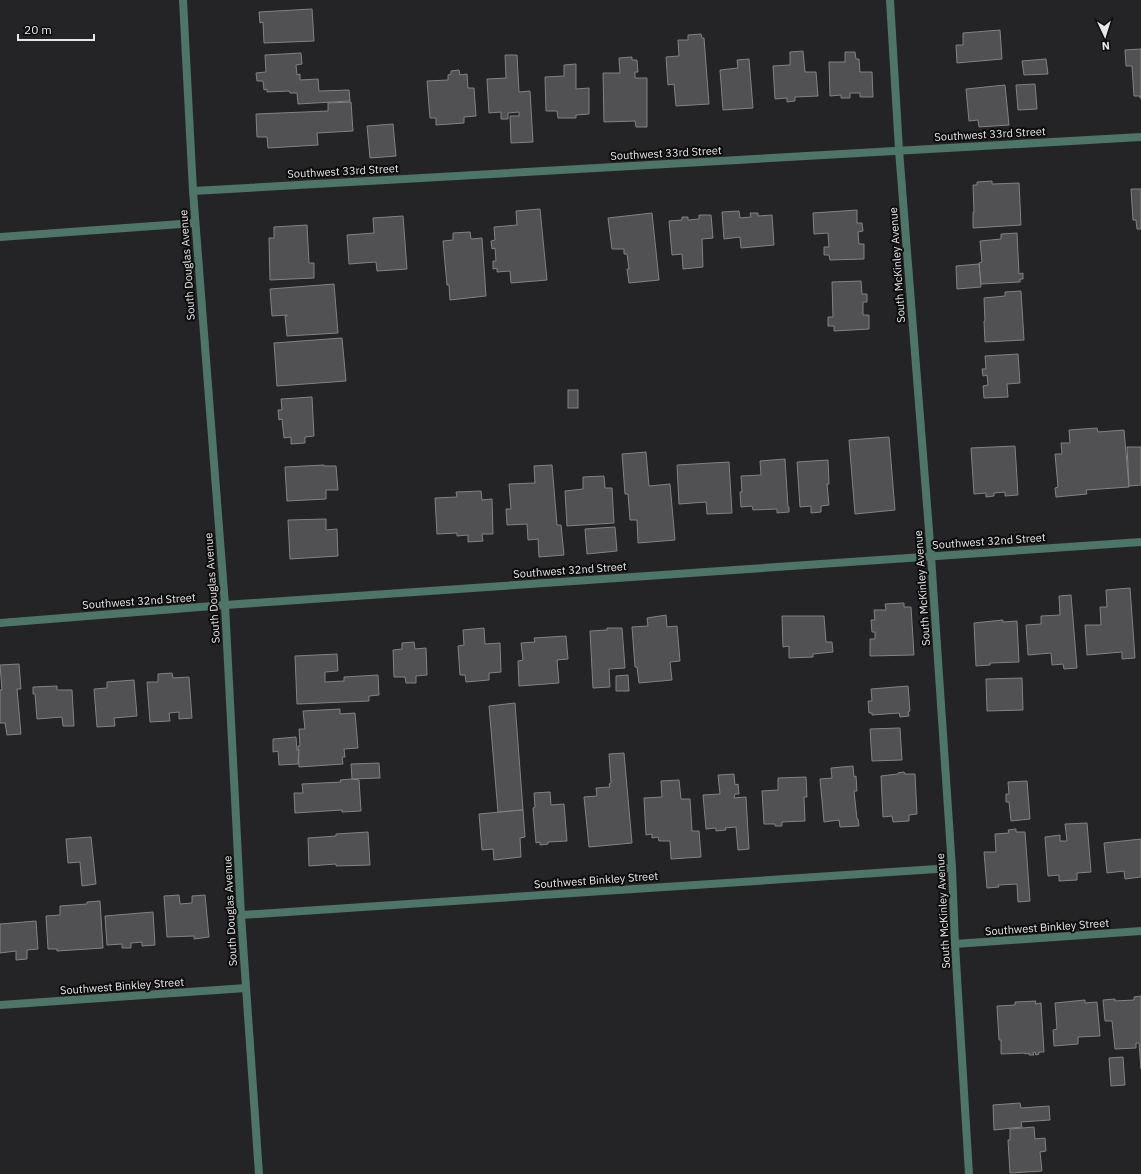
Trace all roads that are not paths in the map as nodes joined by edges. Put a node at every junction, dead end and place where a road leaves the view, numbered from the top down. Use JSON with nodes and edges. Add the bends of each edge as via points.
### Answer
{"nodes":[{"id":1,"x":183,"y":0,"type":"edge"},
{"id":2,"x":890,"y":0,"type":"edge"},
{"id":3,"x":1141,"y":137,"type":"edge"},
{"id":4,"x":899,"y":150,"type":"junction"},
{"id":5,"x":193,"y":191,"type":"junction"},
{"id":6,"x":195,"y":223,"type":"junction"},
{"id":7,"x":0,"y":237,"type":"edge"},
{"id":8,"x":1141,"y":542,"type":"edge"},
{"id":9,"x":930,"y":556,"type":"junction"},
{"id":10,"x":225,"y":605,"type":"junction"},
{"id":11,"x":0,"y":623,"type":"edge"},
{"id":12,"x":952,"y":868,"type":"junction"},
{"id":13,"x":240,"y":915,"type":"junction"},
{"id":14,"x":1141,"y":931,"type":"edge"},
{"id":15,"x":955,"y":944,"type":"junction"},
{"id":16,"x":246,"y":988,"type":"junction"},
{"id":17,"x":0,"y":1005,"type":"edge"},
{"id":18,"x":259,"y":1174,"type":"edge"},
{"id":19,"x":969,"y":1174,"type":"edge"}],
"edges":[{"from":1,"to":5,"type":"street","name":"South Douglas Avenue"},
{"from":2,"to":4,"type":"street","name":"South McKinley Avenue"},
{"from":3,"to":4,"type":"street","name":"Southwest 33rd Street"},
{"from":4,"to":5,"type":"street","name":"Southwest 33rd Street"},
{"from":4,"to":9,"type":"street","name":"South McKinley Avenue"},
{"from":5,"to":6,"type":"street","name":"South Douglas Avenue"},
{"from":6,"to":7,"type":"street"},
{"from":6,"to":10,"type":"street","name":"South Douglas Avenue"},
{"from":8,"to":9,"type":"street","name":"Southwest 32nd Street"},
{"from":9,"to":10,"type":"street","name":"Southwest 32nd Street"},
{"from":9,"to":12,"type":"street","name":"South McKinley Avenue"},
{"from":10,"to":11,"type":"street","name":"Southwest 32nd Street"},
{"from":10,"to":13,"type":"street","name":"South Douglas Avenue"},
{"from":12,"to":13,"type":"street","name":"Southwest Binkley Street"},
{"from":12,"to":15,"type":"street","name":"South McKinley Avenue"},
{"from":13,"to":16,"type":"street","name":"South Douglas Avenue"},
{"from":14,"to":15,"type":"street","name":"Southwest Binkley Street"},
{"from":15,"to":19,"type":"street","name":"South McKinley Avenue"},
{"from":16,"to":17,"type":"street","name":"Southwest Binkley Street"},
{"from":16,"to":18,"type":"street","name":"South Douglas Avenue"}]}
